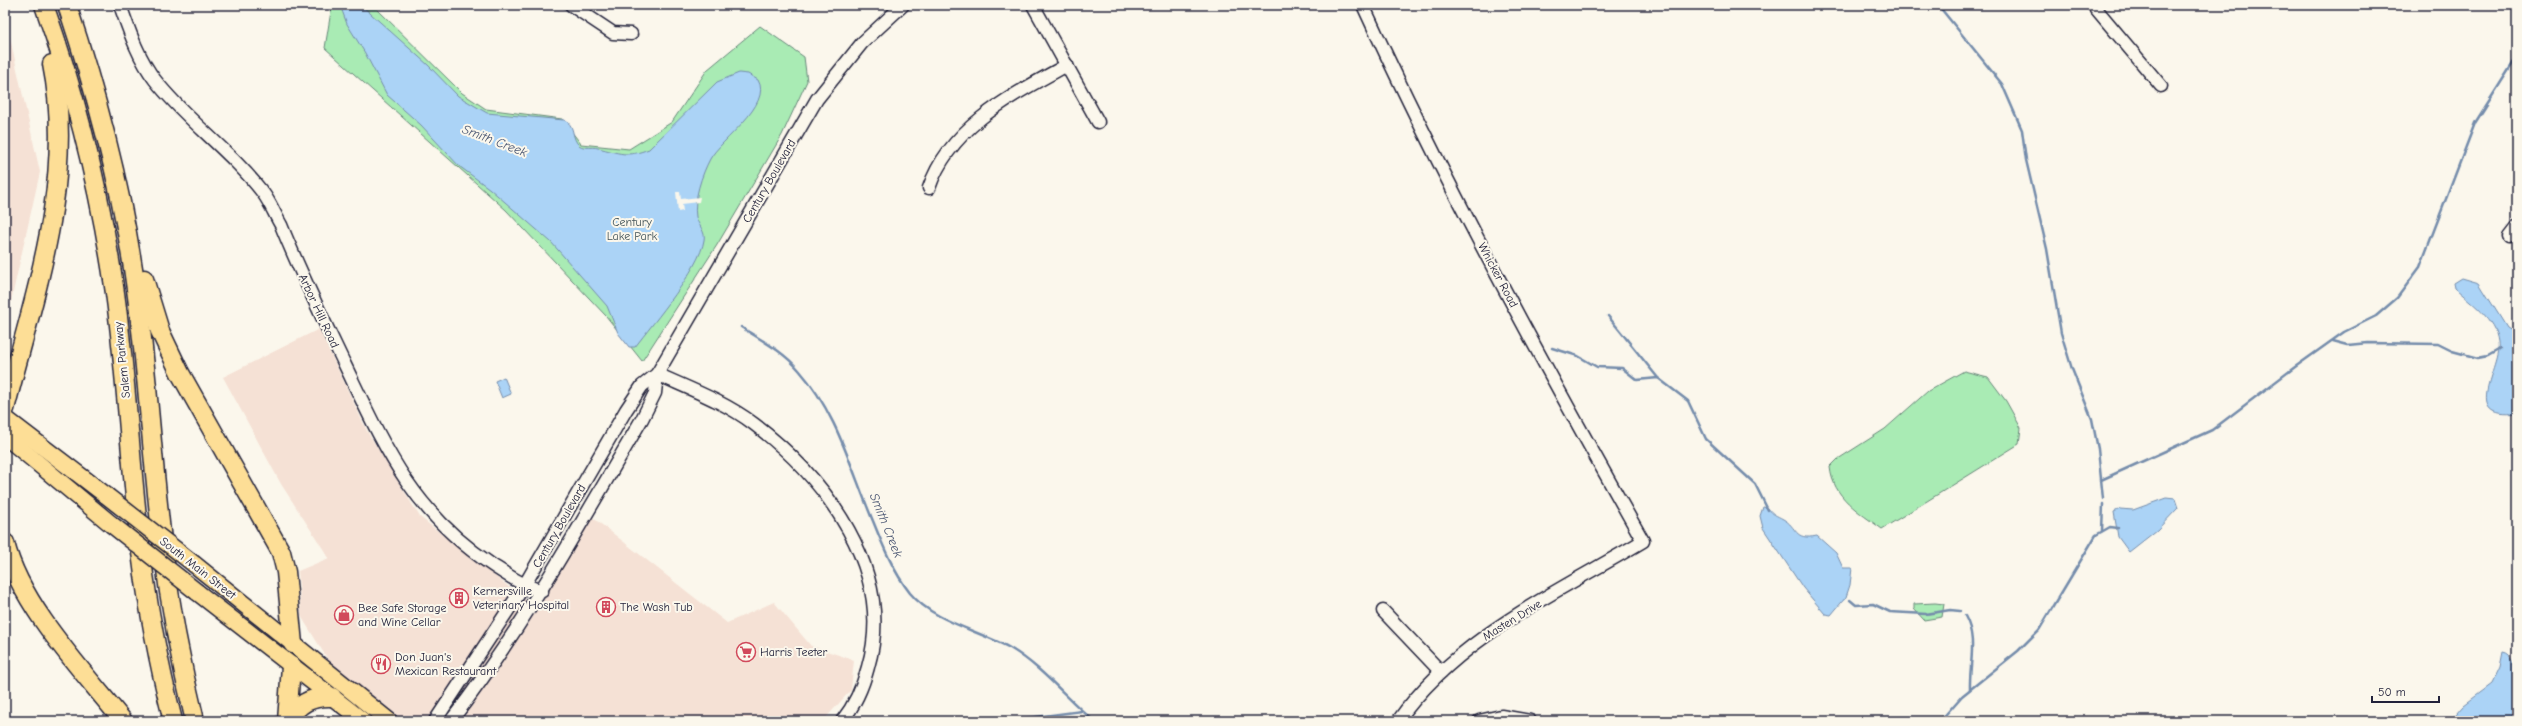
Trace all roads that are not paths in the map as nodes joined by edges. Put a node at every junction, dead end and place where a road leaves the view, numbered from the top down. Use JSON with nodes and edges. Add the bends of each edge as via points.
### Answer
{"nodes":[{"id":1,"x":38,"y":5,"type":"edge"},
{"id":2,"x":44,"y":5,"type":"edge"},
{"id":3,"x":67,"y":5,"type":"edge"},
{"id":4,"x":120,"y":5,"type":"edge"},
{"id":5,"x":571,"y":5,"type":"edge"},
{"id":6,"x":903,"y":5,"type":"edge"},
{"id":7,"x":1033,"y":5,"type":"edge"},
{"id":8,"x":1362,"y":5,"type":"edge"},
{"id":9,"x":2093,"y":5,"type":"edge"},
{"id":10,"x":631,"y":34,"type":"dead end"},
{"id":11,"x":1067,"y":65,"type":"junction"},
{"id":12,"x":2161,"y":86,"type":"dead end"},
{"id":13,"x":1098,"y":122,"type":"dead end"},
{"id":14,"x":929,"y":188,"type":"dead end"},
{"id":15,"x":118,"y":190,"type":"junction"},
{"id":16,"x":18,"y":359,"type":"junction"},
{"id":17,"x":658,"y":374,"type":"junction"},
{"id":18,"x":5,"y":377,"type":"edge"},
{"id":19,"x":5,"y":409,"type":"edge"},
{"id":20,"x":5,"y":418,"type":"edge"},
{"id":21,"x":5,"y":436,"type":"edge"},
{"id":22,"x":607,"y":443,"type":"junction"},
{"id":23,"x":621,"y":454,"type":"junction"},
{"id":24,"x":1643,"y":542,"type":"joint"},
{"id":25,"x":5,"y":543,"type":"edge"},
{"id":26,"x":524,"y":586,"type":"junction"},
{"id":27,"x":542,"y":592,"type":"junction"},
{"id":28,"x":1383,"y":611,"type":"dead end"},
{"id":29,"x":293,"y":644,"type":"junction"},
{"id":30,"x":291,"y":666,"type":"junction"},
{"id":31,"x":1441,"y":672,"type":"junction"},
{"id":32,"x":459,"y":686,"type":"junction"},
{"id":33,"x":470,"y":696,"type":"junction"},
{"id":34,"x":332,"y":697,"type":"junction"},
{"id":35,"x":123,"y":721,"type":"edge"},
{"id":36,"x":173,"y":721,"type":"edge"},
{"id":37,"x":195,"y":721,"type":"edge"},
{"id":38,"x":288,"y":721,"type":"edge"},
{"id":39,"x":362,"y":721,"type":"edge"},
{"id":40,"x":389,"y":721,"type":"edge"},
{"id":41,"x":435,"y":721,"type":"edge"},
{"id":42,"x":451,"y":721,"type":"edge"},
{"id":43,"x":842,"y":721,"type":"edge"},
{"id":44,"x":1398,"y":721,"type":"edge"},
{"id":45,"x":1479,"y":721,"type":"edge"},
{"id":46,"x":1530,"y":721,"type":"edge"}],
"edges":[{"from":1,"to":16,"type":"highway","via":[[59,98],[60,158],[48,235]]},
{"from":2,"to":36,"type":"highway","name":"Salem Parkway","via":[[79,120],[106,243],[121,340],[141,552]]},
{"from":3,"to":15,"type":"highway","name":"Salem Parkway","via":[[95,94]]},
{"from":4,"to":26,"type":"street","name":"Arbor Hill Road","via":[[135,43],[154,79],[178,107],[248,174],[264,194],[383,445],[407,484],[448,530],[480,557]]},
{"from":5,"to":10,"type":"street","via":[[613,33]]},
{"from":6,"to":17,"type":"street","name":"Century Boulevard","via":[[862,43],[817,99]]},
{"from":7,"to":11,"type":"street"},
{"from":8,"to":24,"type":"street","name":"Whicker Road","via":[[1406,98],[1560,394]]},
{"from":9,"to":12,"type":"street"},
{"from":11,"to":13,"type":"street"},
{"from":11,"to":14,"type":"street","via":[[1007,99],[979,120],[945,157]]},
{"from":15,"to":29,"type":"highway","via":[[154,313],[169,351],[281,552],[286,572]]},
{"from":15,"to":37,"type":"highway","name":"Salem Parkway","via":[[142,337],[163,549],[178,643]]},
{"from":16,"to":18,"type":"highway"},
{"from":16,"to":19,"type":"highway"},
{"from":17,"to":22,"type":"street","name":"Century Boulevard","via":[[642,386]]},
{"from":17,"to":23,"type":"street","name":"Century Boulevard","via":[[655,393]]},
{"from":17,"to":43,"type":"street","via":[[727,407],[755,425],[822,489],[844,522],[862,558],[871,586],[875,630],[865,677],[856,700]]},
{"from":20,"to":29,"type":"main road","name":"South Main Street","bridge":true},
{"from":21,"to":30,"type":"main road","name":"South Main Street","bridge":true,"via":[[111,524]]},
{"from":22,"to":23,"type":"street"},
{"from":22,"to":26,"type":"street","name":"Century Boulevard"},
{"from":23,"to":27,"type":"street","name":"Century Boulevard"},
{"from":24,"to":31,"type":"street","name":"Masten Drive","via":[[1495,630],[1469,647]]},
{"from":25,"to":35,"type":"highway","via":[[15,572],[35,609]]},
{"from":26,"to":27,"type":"street","name":"Arbor Hill Road"},
{"from":26,"to":32,"type":"street","name":"Century Boulevard"},
{"from":27,"to":33,"type":"street","name":"Century Boulevard"},
{"from":28,"to":31,"type":"street"},
{"from":29,"to":30,"type":"main road"},
{"from":29,"to":40,"type":"main road","name":"South Main Street"},
{"from":30,"to":34,"type":"main road","name":"South Main Street"},
{"from":30,"to":38,"type":"highway"},
{"from":31,"to":44,"type":"street","name":"Masten Drive","via":[[1414,699]]},
{"from":32,"to":33,"type":"street"},
{"from":32,"to":41,"type":"street","name":"Century Boulevard"},
{"from":33,"to":42,"type":"street","name":"Century Boulevard"},
{"from":34,"to":38,"type":"highway","via":[[320,696],[309,700],[297,708]]},
{"from":34,"to":39,"type":"main road","name":"South Main Street"},
{"from":45,"to":46,"type":"street","via":[[1501,716]]}]}
